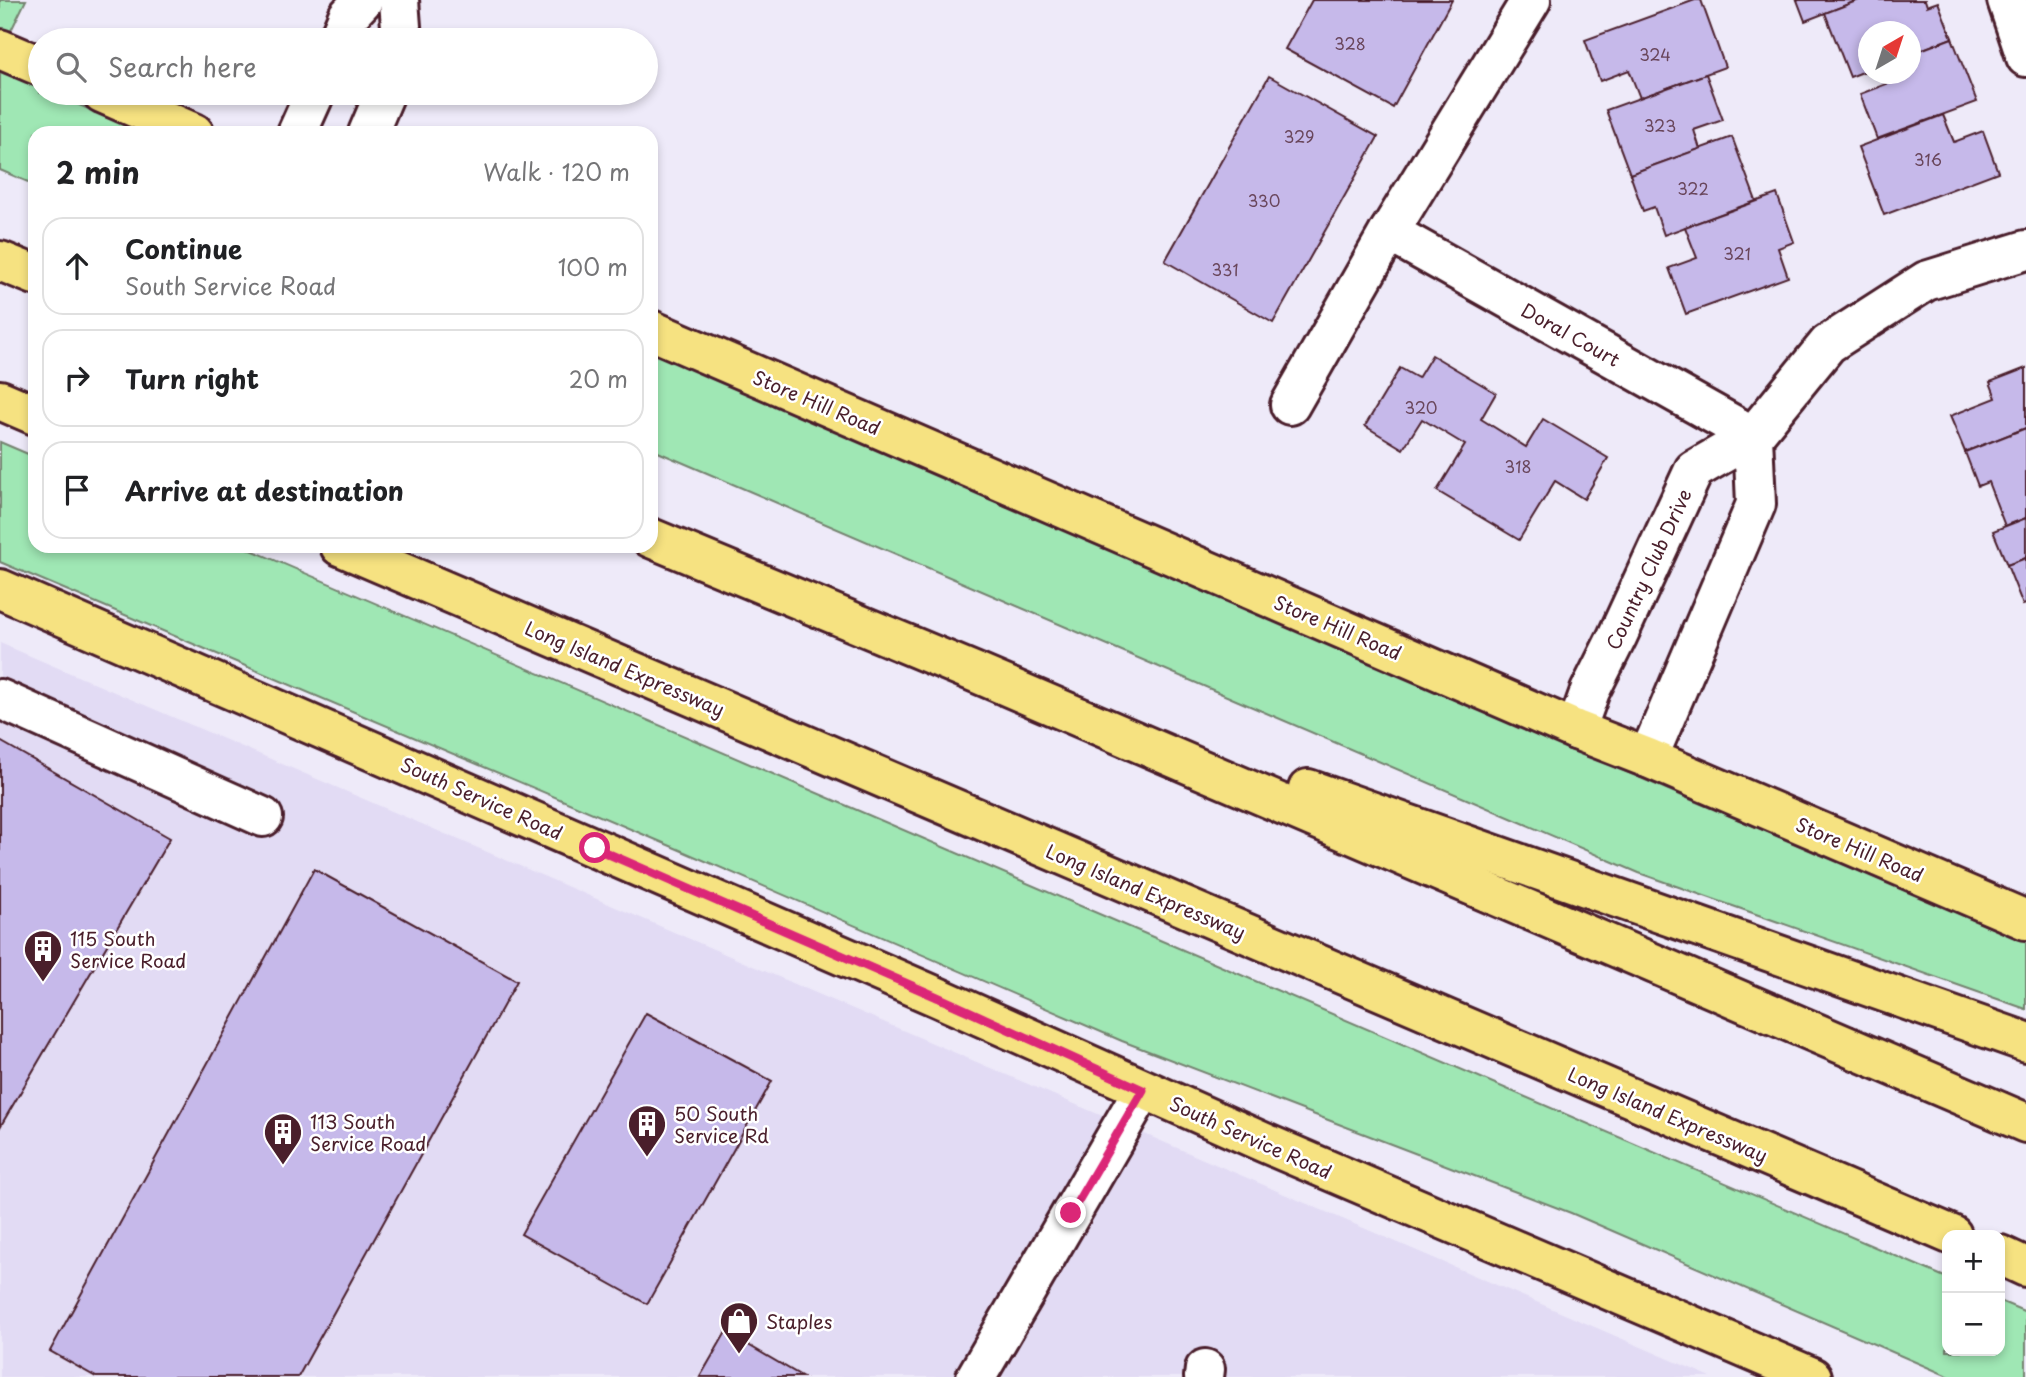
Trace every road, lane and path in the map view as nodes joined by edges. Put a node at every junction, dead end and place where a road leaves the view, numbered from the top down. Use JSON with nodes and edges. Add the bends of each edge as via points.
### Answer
{"nodes":[{"id":1,"x":363,"y":0,"type":"edge"},
{"id":2,"x":400,"y":0,"type":"edge"},
{"id":3,"x":1531,"y":0,"type":"edge"},
{"id":4,"x":2007,"y":0,"type":"edge"},
{"id":5,"x":343,"y":28,"type":"edge"},
{"id":6,"x":401,"y":28,"type":"edge"},
{"id":7,"x":0,"y":49,"type":"edge"},
{"id":8,"x":2026,"y":57,"type":"edge"},
{"id":9,"x":28,"y":61,"type":"edge"},
{"id":10,"x":130,"y":105,"type":"edge"},
{"id":11,"x":310,"y":105,"type":"edge"},
{"id":12,"x":380,"y":105,"type":"edge"},
{"id":13,"x":178,"y":126,"type":"edge"},
{"id":14,"x":300,"y":126,"type":"edge"},
{"id":15,"x":371,"y":126,"type":"edge"},
{"id":16,"x":1388,"y":232,"type":"junction"},
{"id":17,"x":2026,"y":250,"type":"edge"},
{"id":18,"x":0,"y":261,"type":"edge"},
{"id":19,"x":28,"y":272,"type":"edge"},
{"id":20,"x":658,"y":333,"type":"edge"},
{"id":21,"x":0,"y":400,"type":"edge"},
{"id":22,"x":1290,"y":405,"type":"dead end"},
{"id":23,"x":28,"y":412,"type":"edge"},
{"id":24,"x":1753,"y":436,"type":"junction"},
{"id":25,"x":658,"y":541,"type":"edge"},
{"id":26,"x":356,"y":553,"type":"edge"},
{"id":27,"x":0,"y":589,"type":"edge"},
{"id":28,"x":974,"y":672,"type":"junction"},
{"id":29,"x":0,"y":699,"type":"edge"},
{"id":30,"x":1576,"y":730,"type":"junction"},
{"id":31,"x":1648,"y":758,"type":"junction"},
{"id":32,"x":263,"y":817,"type":"dead end"},
{"id":33,"x":2026,"y":920,"type":"edge"},
{"id":34,"x":2026,"y":1042,"type":"edge"},
{"id":35,"x":1143,"y":1090,"type":"junction"},
{"id":36,"x":2026,"y":1123,"type":"edge"},
{"id":37,"x":1942,"y":1231,"type":"edge"},
{"id":38,"x":2005,"y":1257,"type":"edge"},
{"id":39,"x":2026,"y":1267,"type":"edge"},
{"id":40,"x":976,"y":1377,"type":"edge"},
{"id":41,"x":1812,"y":1377,"type":"edge"}],
"edges":[{"from":1,"to":5,"type":"street"},
{"from":2,"to":6,"type":"street"},
{"from":3,"to":16,"type":"street"},
{"from":4,"to":8,"type":"street"},
{"from":7,"to":9,"type":"main road"},
{"from":10,"to":13,"type":"main road"},
{"from":11,"to":14,"type":"street"},
{"from":12,"to":15,"type":"street"},
{"from":16,"to":22,"type":"street"},
{"from":16,"to":24,"type":"street","name":"Doral Court"},
{"from":17,"to":24,"type":"street","name":"Country Club Drive","via":[[1926,281],[1828,344]]},
{"from":18,"to":19,"type":"main road"},
{"from":20,"to":30,"type":"main road","name":"Store Hill Road"},
{"from":21,"to":23,"type":"main road"},
{"from":24,"to":30,"type":"street","name":"Country Club Drive","via":[[1693,470]]},
{"from":24,"to":31,"type":"street","via":[[1756,505]]},
{"from":25,"to":28,"type":"main road"},
{"from":26,"to":37,"type":"main road","name":"Long Island Expressway"},
{"from":27,"to":35,"type":"main road","name":"South Service Road"},
{"from":28,"to":34,"type":"main road"},
{"from":28,"to":36,"type":"main road"},
{"from":29,"to":32,"type":"street"},
{"from":30,"to":31,"type":"main road","name":"Store Hill Road"},
{"from":31,"to":33,"type":"main road","name":"Store Hill Road"},
{"from":35,"to":40,"type":"street"},
{"from":35,"to":41,"type":"main road","name":"South Service Road"},
{"from":38,"to":39,"type":"main road"}]}
